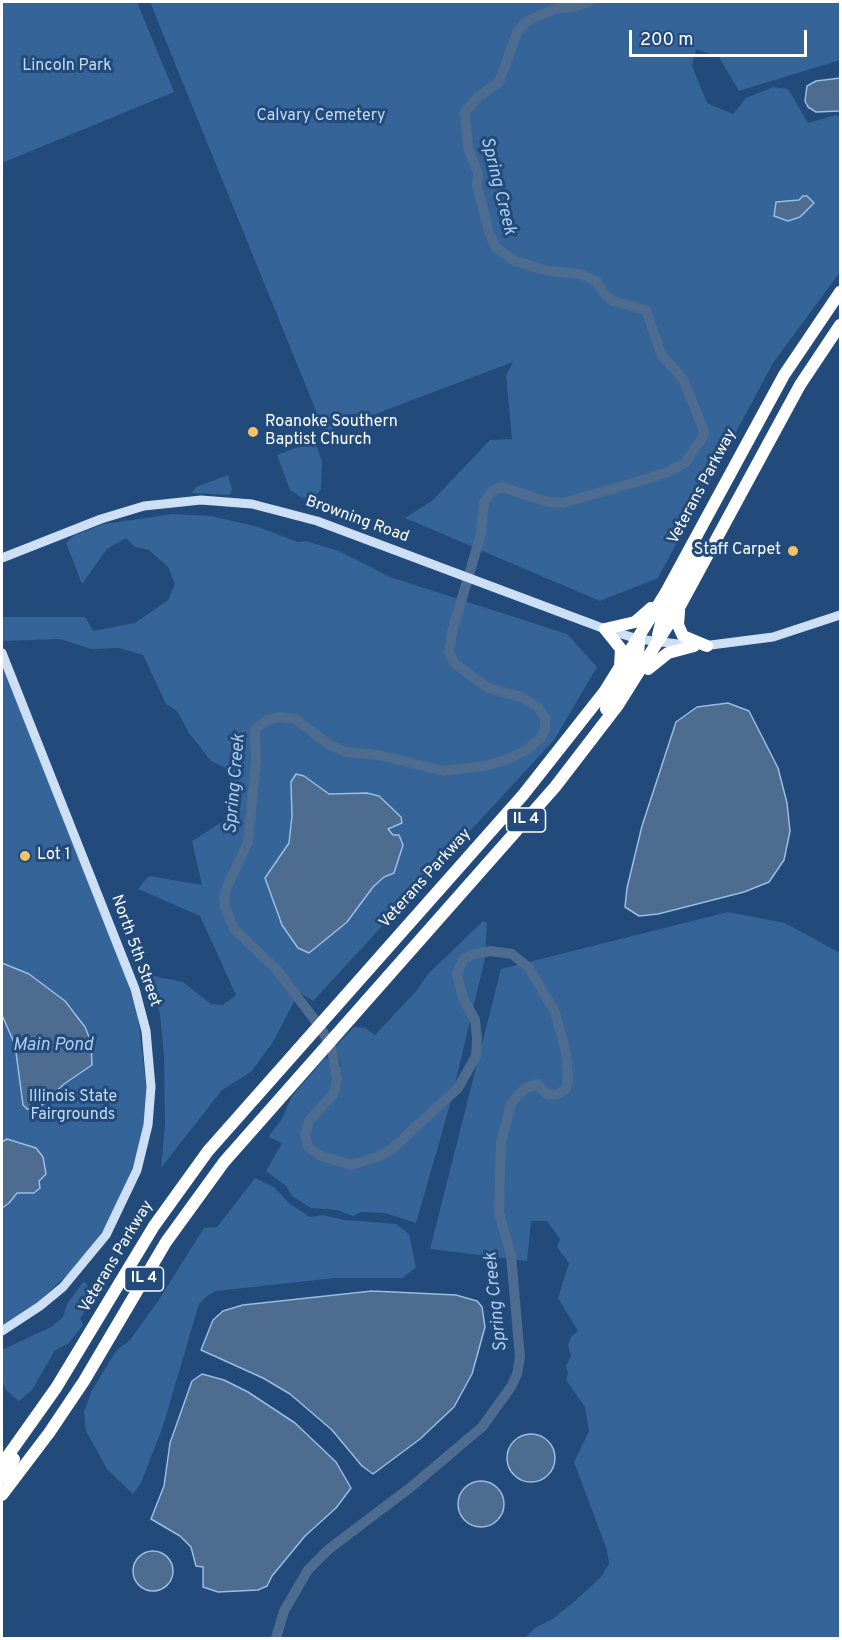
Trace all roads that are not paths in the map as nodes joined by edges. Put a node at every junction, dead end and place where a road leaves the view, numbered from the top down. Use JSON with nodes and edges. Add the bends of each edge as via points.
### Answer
{"nodes":[{"id":1,"x":840,"y":292,"type":"edge"},
{"id":2,"x":840,"y":325,"type":"edge"},
{"id":3,"x":712,"y":506,"type":"junction"},
{"id":4,"x":2,"y":558,"type":"edge"},
{"id":5,"x":684,"y":559,"type":"junction"},
{"id":6,"x":680,"y":606,"type":"junction"},
{"id":7,"x":840,"y":615,"type":"edge"},
{"id":8,"x":605,"y":629,"type":"junction"},
{"id":9,"x":638,"y":639,"type":"junction"},
{"id":10,"x":659,"y":642,"type":"junction"},
{"id":11,"x":694,"y":646,"type":"junction"},
{"id":12,"x":707,"y":646,"type":"junction"},
{"id":13,"x":2,"y":653,"type":"edge"},
{"id":14,"x":619,"y":669,"type":"junction"},
{"id":15,"x":606,"y":720,"type":"junction"},
{"id":16,"x":555,"y":787,"type":"junction"},
{"id":17,"x":2,"y":1331,"type":"edge"},
{"id":18,"x":39,"y":1414,"type":"junction"},
{"id":19,"x":27,"y":1431,"type":"junction"},
{"id":20,"x":2,"y":1456,"type":"edge"},
{"id":21,"x":2,"y":1464,"type":"edge"},
{"id":22,"x":2,"y":1477,"type":"edge"},
{"id":23,"x":2,"y":1495,"type":"edge"}],
"edges":[{"from":1,"to":3,"type":"highway","name":"Veterans Parkway","number":"IL 4","via":[[784,375]]},
{"from":2,"to":6,"type":"highway","name":"Veterans Parkway","number":"IL 4","via":[[785,411]]},
{"from":3,"to":5,"type":"highway","name":"Veterans Parkway","number":"IL 4"},
{"from":3,"to":10,"type":"highway","via":[[700,542],[661,623]]},
{"from":4,"to":8,"type":"street","name":"Browning Road","via":[[94,521],[144,506],[208,500],[278,509]]},
{"from":5,"to":8,"type":"highway","via":[[675,566],[647,614],[629,624]]},
{"from":5,"to":9,"type":"highway","name":"Veterans Parkway","number":"IL 4"},
{"from":6,"to":10,"type":"highway","name":"Veterans Parkway","number":"IL 4"},
{"from":6,"to":12,"type":"highway","via":[[681,633]]},
{"from":7,"to":12,"type":"street","name":"Browning Road","via":[[773,637]]},
{"from":8,"to":9,"type":"street","name":"Browning Road"},
{"from":8,"to":14,"type":"highway","via":[[621,648]]},
{"from":9,"to":10,"type":"street","name":"Browning Road"},
{"from":9,"to":14,"type":"highway","name":"Veterans Parkway","number":"IL 4"},
{"from":9,"to":16,"type":"highway","via":[[638,655],[630,670]]},
{"from":10,"to":11,"type":"street","name":"Browning Road"},
{"from":10,"to":15,"type":"highway","name":"Veterans Parkway","number":"IL 4"},
{"from":11,"to":12,"type":"street","name":"Browning Road"},
{"from":11,"to":15,"type":"highway","via":[[668,653],[654,662],[618,714]]},
{"from":13,"to":17,"type":"street","name":"North 5th Street","via":[[121,953],[146,1031],[151,1097],[141,1158],[117,1217],[86,1263],[40,1306]]},
{"from":14,"to":18,"type":"highway","name":"Veterans Parkway","number":"IL 4","via":[[541,774],[222,1134],[167,1207]]},
{"from":15,"to":16,"type":"highway","name":"Veterans Parkway","number":"IL 4"},
{"from":16,"to":23,"type":"highway","name":"Veterans Parkway","number":"IL 4","via":[[246,1135],[189,1207],[84,1381]]},
{"from":18,"to":19,"type":"highway","name":"Veterans Parkway","number":"IL 4"},
{"from":18,"to":22,"type":"highway","via":[[36,1426]]},
{"from":19,"to":20,"type":"highway"},
{"from":19,"to":21,"type":"highway","name":"Veterans Parkway","number":"IL 4"}]}
